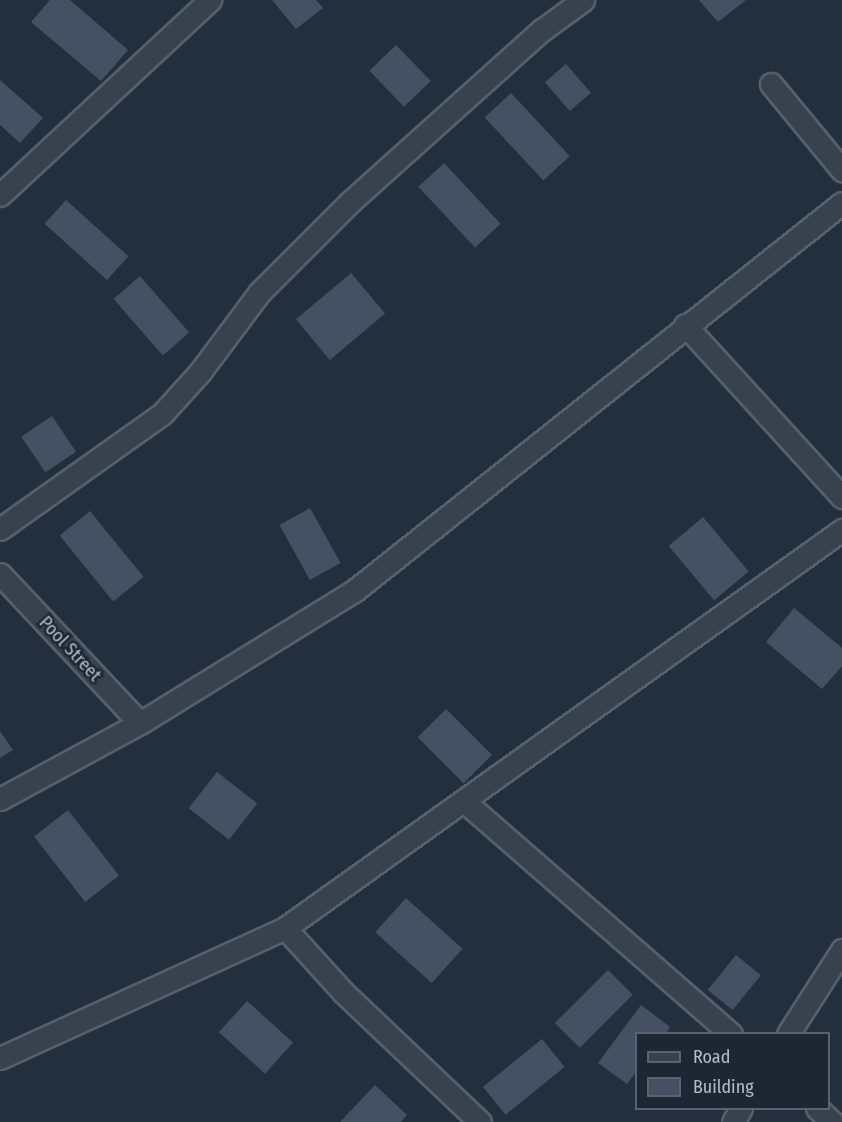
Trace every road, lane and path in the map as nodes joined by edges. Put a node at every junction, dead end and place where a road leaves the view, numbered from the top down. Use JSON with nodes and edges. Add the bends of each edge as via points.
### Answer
{"nodes":[{"id":1,"x":210,"y":0,"type":"edge"},
{"id":2,"x":583,"y":0,"type":"edge"},
{"id":3,"x":771,"y":84,"type":"dead end"},
{"id":4,"x":842,"y":170,"type":"edge"},
{"id":5,"x":0,"y":195,"type":"edge"},
{"id":6,"x":842,"y":203,"type":"edge"},
{"id":7,"x":685,"y":325,"type":"junction"},
{"id":8,"x":842,"y":497,"type":"edge"},
{"id":9,"x":0,"y":529,"type":"edge"},
{"id":10,"x":842,"y":530,"type":"edge"},
{"id":11,"x":0,"y":574,"type":"edge"},
{"id":12,"x":140,"y":723,"type":"junction"},
{"id":13,"x":0,"y":799,"type":"edge"},
{"id":14,"x":465,"y":802,"type":"junction"},
{"id":15,"x":285,"y":928,"type":"junction"},
{"id":16,"x":842,"y":950,"type":"edge"},
{"id":17,"x":729,"y":1032,"type":"edge"},
{"id":18,"x":789,"y":1032,"type":"edge"},
{"id":19,"x":0,"y":1058,"type":"edge"},
{"id":20,"x":819,"y":1110,"type":"edge"},
{"id":21,"x":480,"y":1122,"type":"edge"},
{"id":22,"x":832,"y":1122,"type":"edge"}],
"edges":[{"from":1,"to":5,"type":"street"},
{"from":2,"to":9,"type":"street","via":[[542,30],[350,202],[259,293],[200,372],[162,414]]},
{"from":3,"to":4,"type":"street"},
{"from":6,"to":7,"type":"street"},
{"from":7,"to":8,"type":"street"},
{"from":7,"to":12,"type":"street","via":[[354,591]]},
{"from":10,"to":14,"type":"street"},
{"from":11,"to":12,"type":"street","name":"Pool Street"},
{"from":12,"to":13,"type":"street"},
{"from":14,"to":15,"type":"street"},
{"from":14,"to":17,"type":"street"},
{"from":15,"to":19,"type":"street"},
{"from":15,"to":21,"type":"street","via":[[343,992]]},
{"from":16,"to":18,"type":"street"},
{"from":20,"to":22,"type":"street"}]}
